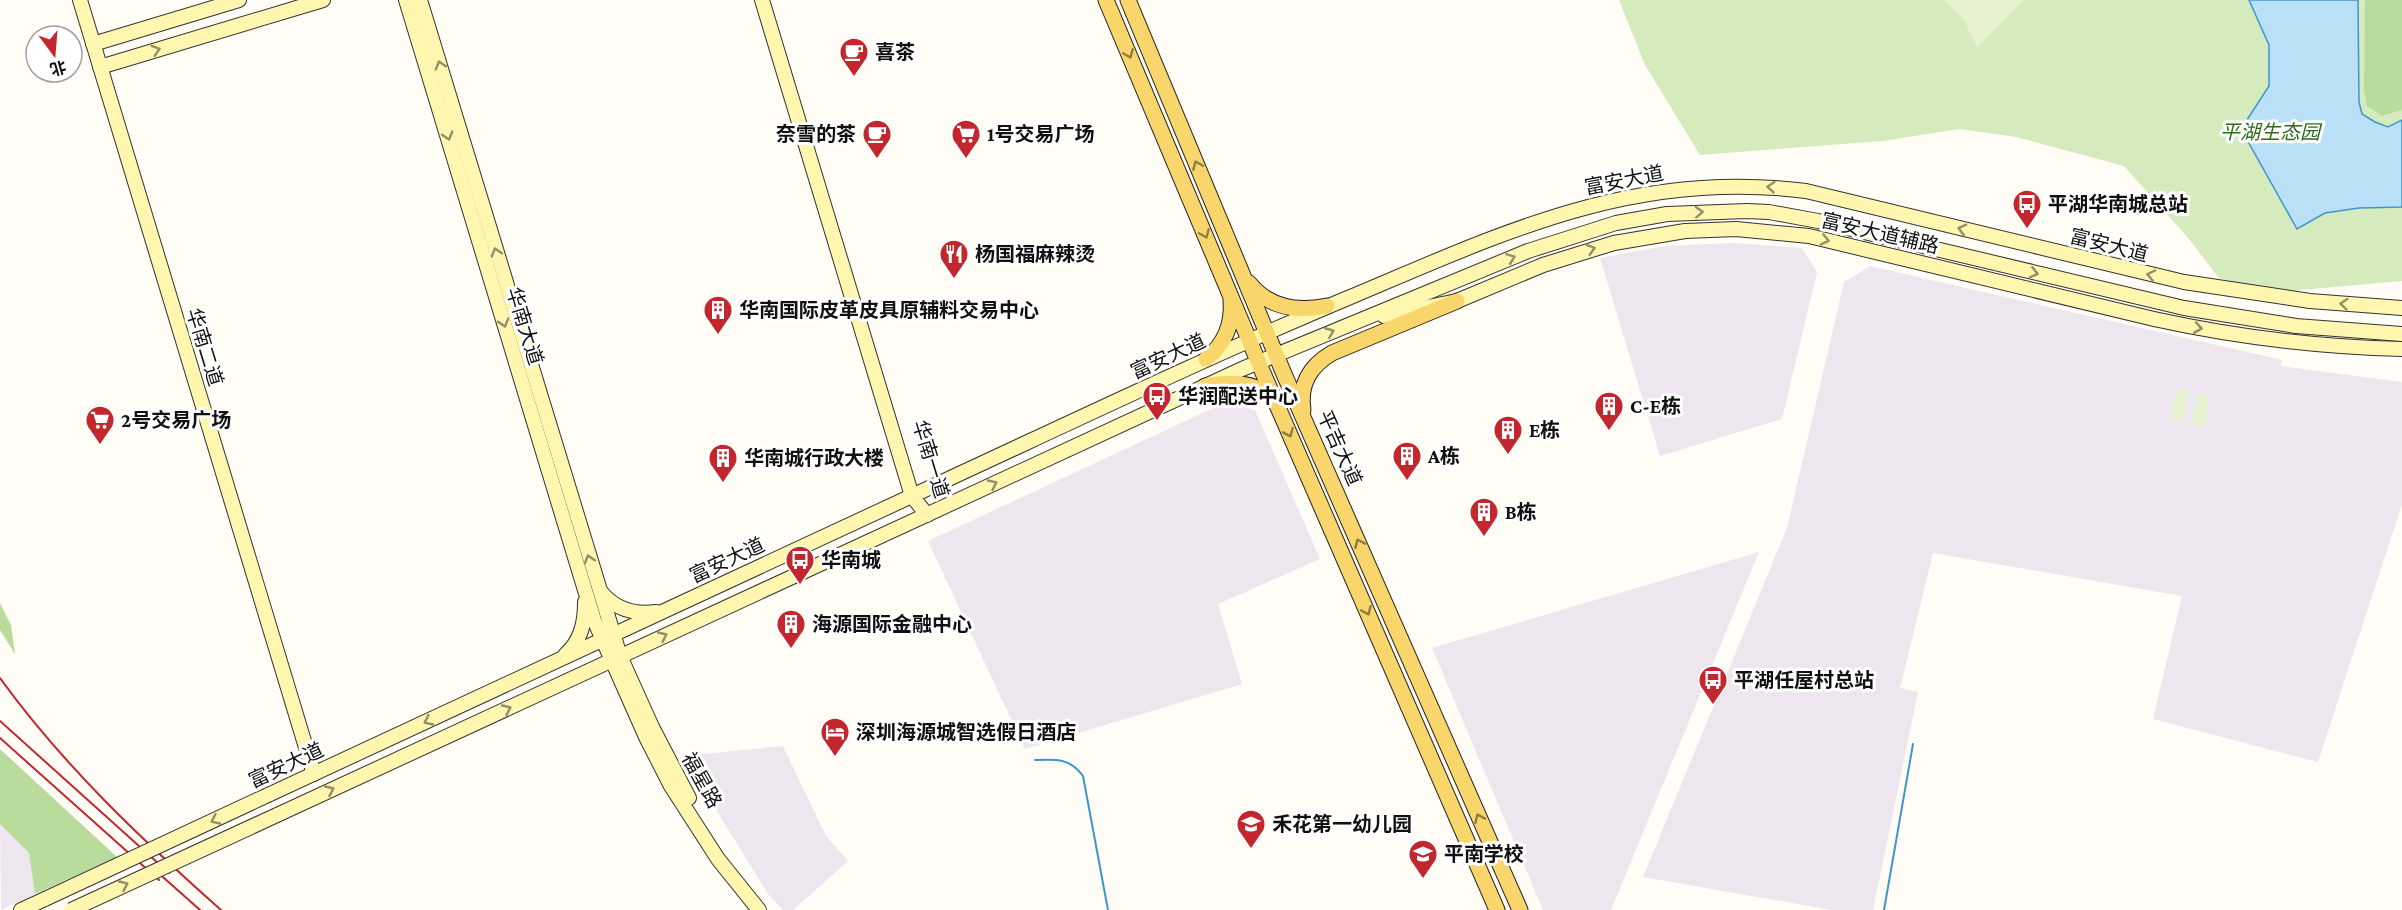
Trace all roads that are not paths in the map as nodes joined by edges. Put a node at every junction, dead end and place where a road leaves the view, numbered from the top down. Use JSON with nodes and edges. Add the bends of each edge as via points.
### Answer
{"nodes":[{"id":1,"x":80,"y":0,"type":"edge"},
{"id":2,"x":90,"y":0,"type":"edge"},
{"id":3,"x":239,"y":0,"type":"edge"},
{"id":4,"x":323,"y":0,"type":"edge"},
{"id":5,"x":406,"y":0,"type":"edge"},
{"id":6,"x":420,"y":0,"type":"edge"},
{"id":7,"x":762,"y":0,"type":"edge"},
{"id":8,"x":770,"y":0,"type":"edge"},
{"id":9,"x":1107,"y":0,"type":"edge"},
{"id":10,"x":1128,"y":0,"type":"edge"},
{"id":11,"x":97,"y":42,"type":"junction"},
{"id":12,"x":104,"y":65,"type":"junction"},
{"id":13,"x":1871,"y":234,"type":"junction"},
{"id":14,"x":1957,"y":272,"type":"junction"},
{"id":15,"x":1242,"y":273,"type":"junction"},
{"id":16,"x":1230,"y":294,"type":"junction"},
{"id":17,"x":1457,"y":301,"type":"junction"},
{"id":18,"x":1327,"y":306,"type":"junction"},
{"id":19,"x":2402,"y":308,"type":"edge"},
{"id":20,"x":1355,"y":322,"type":"junction"},
{"id":21,"x":1267,"y":332,"type":"junction"},
{"id":22,"x":2402,"y":333,"type":"edge"},
{"id":23,"x":1249,"y":340,"type":"junction"},
{"id":24,"x":2402,"y":349,"type":"edge"},
{"id":25,"x":1276,"y":355,"type":"junction"},
{"id":26,"x":1206,"y":359,"type":"junction"},
{"id":27,"x":1259,"y":362,"type":"junction"},
{"id":28,"x":1205,"y":386,"type":"junction"},
{"id":29,"x":1276,"y":403,"type":"junction"},
{"id":30,"x":1305,"y":421,"type":"junction"},
{"id":31,"x":954,"y":477,"type":"junction"},
{"id":32,"x":916,"y":494,"type":"junction"},
{"id":33,"x":963,"y":498,"type":"junction"},
{"id":34,"x":875,"y":513,"type":"junction"},
{"id":35,"x":927,"y":514,"type":"junction"},
{"id":36,"x":885,"y":534,"type":"junction"},
{"id":37,"x":716,"y":587,"type":"junction"},
{"id":38,"x":591,"y":589,"type":"junction"},
{"id":39,"x":726,"y":608,"type":"junction"},
{"id":40,"x":667,"y":610,"type":"junction"},
{"id":41,"x":607,"y":637,"type":"junction"},
{"id":42,"x":615,"y":659,"type":"junction"},
{"id":43,"x":558,"y":661,"type":"junction"},
{"id":44,"x":522,"y":677,"type":"junction"},
{"id":45,"x":531,"y":698,"type":"junction"},
{"id":46,"x":318,"y":772,"type":"junction"},
{"id":47,"x":21,"y":910,"type":"edge"},
{"id":48,"x":71,"y":910,"type":"edge"},
{"id":49,"x":759,"y":910,"type":"edge"},
{"id":50,"x":770,"y":910,"type":"edge"},
{"id":51,"x":1497,"y":910,"type":"edge"},
{"id":52,"x":1520,"y":910,"type":"edge"}],
"edges":[{"from":1,"to":11,"type":"main road","name":"华南二道"},
{"from":2,"to":11,"type":"main road","name":"华南二道"},
{"from":3,"to":11,"type":"main road"},
{"from":12,"to":4,"type":"main road","one_way":true},
{"from":5,"to":38,"type":"main road","name":"华南大道","one_way":true},
{"from":38,"to":6,"type":"main road","name":"华南大道","one_way":true},
{"from":7,"to":32,"type":"main road","name":"华南一道"},
{"from":8,"to":32,"type":"main road","name":"华南一道"},
{"from":9,"to":16,"type":"main road","name":"平吉大道","one_way":true},
{"from":15,"to":10,"type":"main road","name":"平吉大道","one_way":true},
{"from":11,"to":12,"type":"main road","name":"华南二道"},
{"from":12,"to":46,"type":"main road","name":"华南二道"},
{"from":13,"to":14,"type":"main road"},
{"from":20,"to":13,"type":"main road","name":"富安大道","one_way":true,"via":[[1528,251],[1641,218],[1722,211],[1769,212]]},
{"from":13,"to":22,"type":"main road","name":"富安大道","one_way":true,"via":[[2184,308],[2296,326]]},
{"from":17,"to":14,"type":"main road","name":"富安大道辅路","one_way":true,"via":[[1590,249],[1659,234],[1711,229],[1809,236]]},
{"from":14,"to":24,"type":"main road","name":"富安大道辅路","one_way":true,"via":[[2212,331],[2300,343]]},
{"from":15,"to":18,"type":"main road","via":[[1262,296],[1281,306]]},
{"from":15,"to":21,"type":"main road","name":"平吉大道"},
{"from":16,"to":23,"type":"main road","name":"平吉大道"},
{"from":16,"to":26,"type":"main road","via":[[1231,313],[1225,337]]},
{"from":17,"to":20,"type":"main road","name":"富安大道辅路"},
{"from":17,"to":30,"type":"main road","via":[[1320,360],[1302,390]]},
{"from":19,"to":18,"type":"main road","name":"富安大道","one_way":true,"via":[[2301,300],[2184,282],[1826,195],[1744,186],[1656,192],[1587,206],[1478,244]]},
{"from":18,"to":21,"type":"main road","name":"富安大道"},
{"from":25,"to":20,"type":"main road","name":"富安大道","one_way":true},
{"from":21,"to":23,"type":"main road","name":"富安大道"},
{"from":21,"to":25,"type":"main road","name":"平吉大道"},
{"from":23,"to":26,"type":"main road","name":"富安大道"},
{"from":23,"to":27,"type":"main road","name":"平吉大道"},
{"from":25,"to":27,"type":"main road","name":"富安大道"},
{"from":25,"to":30,"type":"main road","name":"平吉大道"},
{"from":26,"to":31,"type":"main road","name":"富安大道"},
{"from":27,"to":28,"type":"main road","name":"富安大道"},
{"from":27,"to":29,"type":"main road","name":"平吉大道"},
{"from":28,"to":29,"type":"main road","via":[[1241,384],[1266,393]]},
{"from":33,"to":28,"type":"main road","name":"富安大道","one_way":true},
{"from":29,"to":51,"type":"main road","name":"平吉大道","one_way":true},
{"from":52,"to":30,"type":"main road","name":"平吉大道","one_way":true},
{"from":31,"to":32,"type":"main road","name":"富安大道"},
{"from":31,"to":33,"type":"main road"},
{"from":32,"to":34,"type":"main road","name":"富安大道"},
{"from":32,"to":35,"type":"main road","name":"华南一道"},
{"from":33,"to":35,"type":"main road","name":"富安大道"},
{"from":34,"to":36,"type":"main road"},
{"from":34,"to":37,"type":"main road","name":"富安大道"},
{"from":35,"to":36,"type":"main road","name":"富安大道"},
{"from":36,"to":39,"type":"main road","name":"富安大道"},
{"from":37,"to":39,"type":"main road"},
{"from":37,"to":40,"type":"main road","name":"富安大道"},
{"from":38,"to":40,"type":"main road","via":[[623,609],[644,614]]},
{"from":38,"to":41,"type":"main road","name":"华南大道"},
{"from":38,"to":43,"type":"main road","via":[[578,639]]},
{"from":42,"to":39,"type":"main road","name":"富安大道","one_way":true},
{"from":40,"to":41,"type":"main road","name":"富安大道"},
{"from":41,"to":42,"type":"main road","name":"华南大道"},
{"from":41,"to":43,"type":"main road","name":"富安大道"},
{"from":42,"to":45,"type":"main road","name":"富安大道"},
{"from":42,"to":49,"type":"main road","name":"福星路","via":[[654,754],[685,810]]},
{"from":42,"to":50,"type":"main road","name":"福星路","via":[[693,807]]},
{"from":43,"to":44,"type":"main road","name":"富安大道"},
{"from":44,"to":45,"type":"main road"},
{"from":44,"to":46,"type":"main road","name":"富安大道","one_way":true},
{"from":48,"to":45,"type":"main road","name":"富安大道","one_way":true,"bridge":true},
{"from":46,"to":47,"type":"main road","name":"富安大道","one_way":true,"bridge":true}]}
